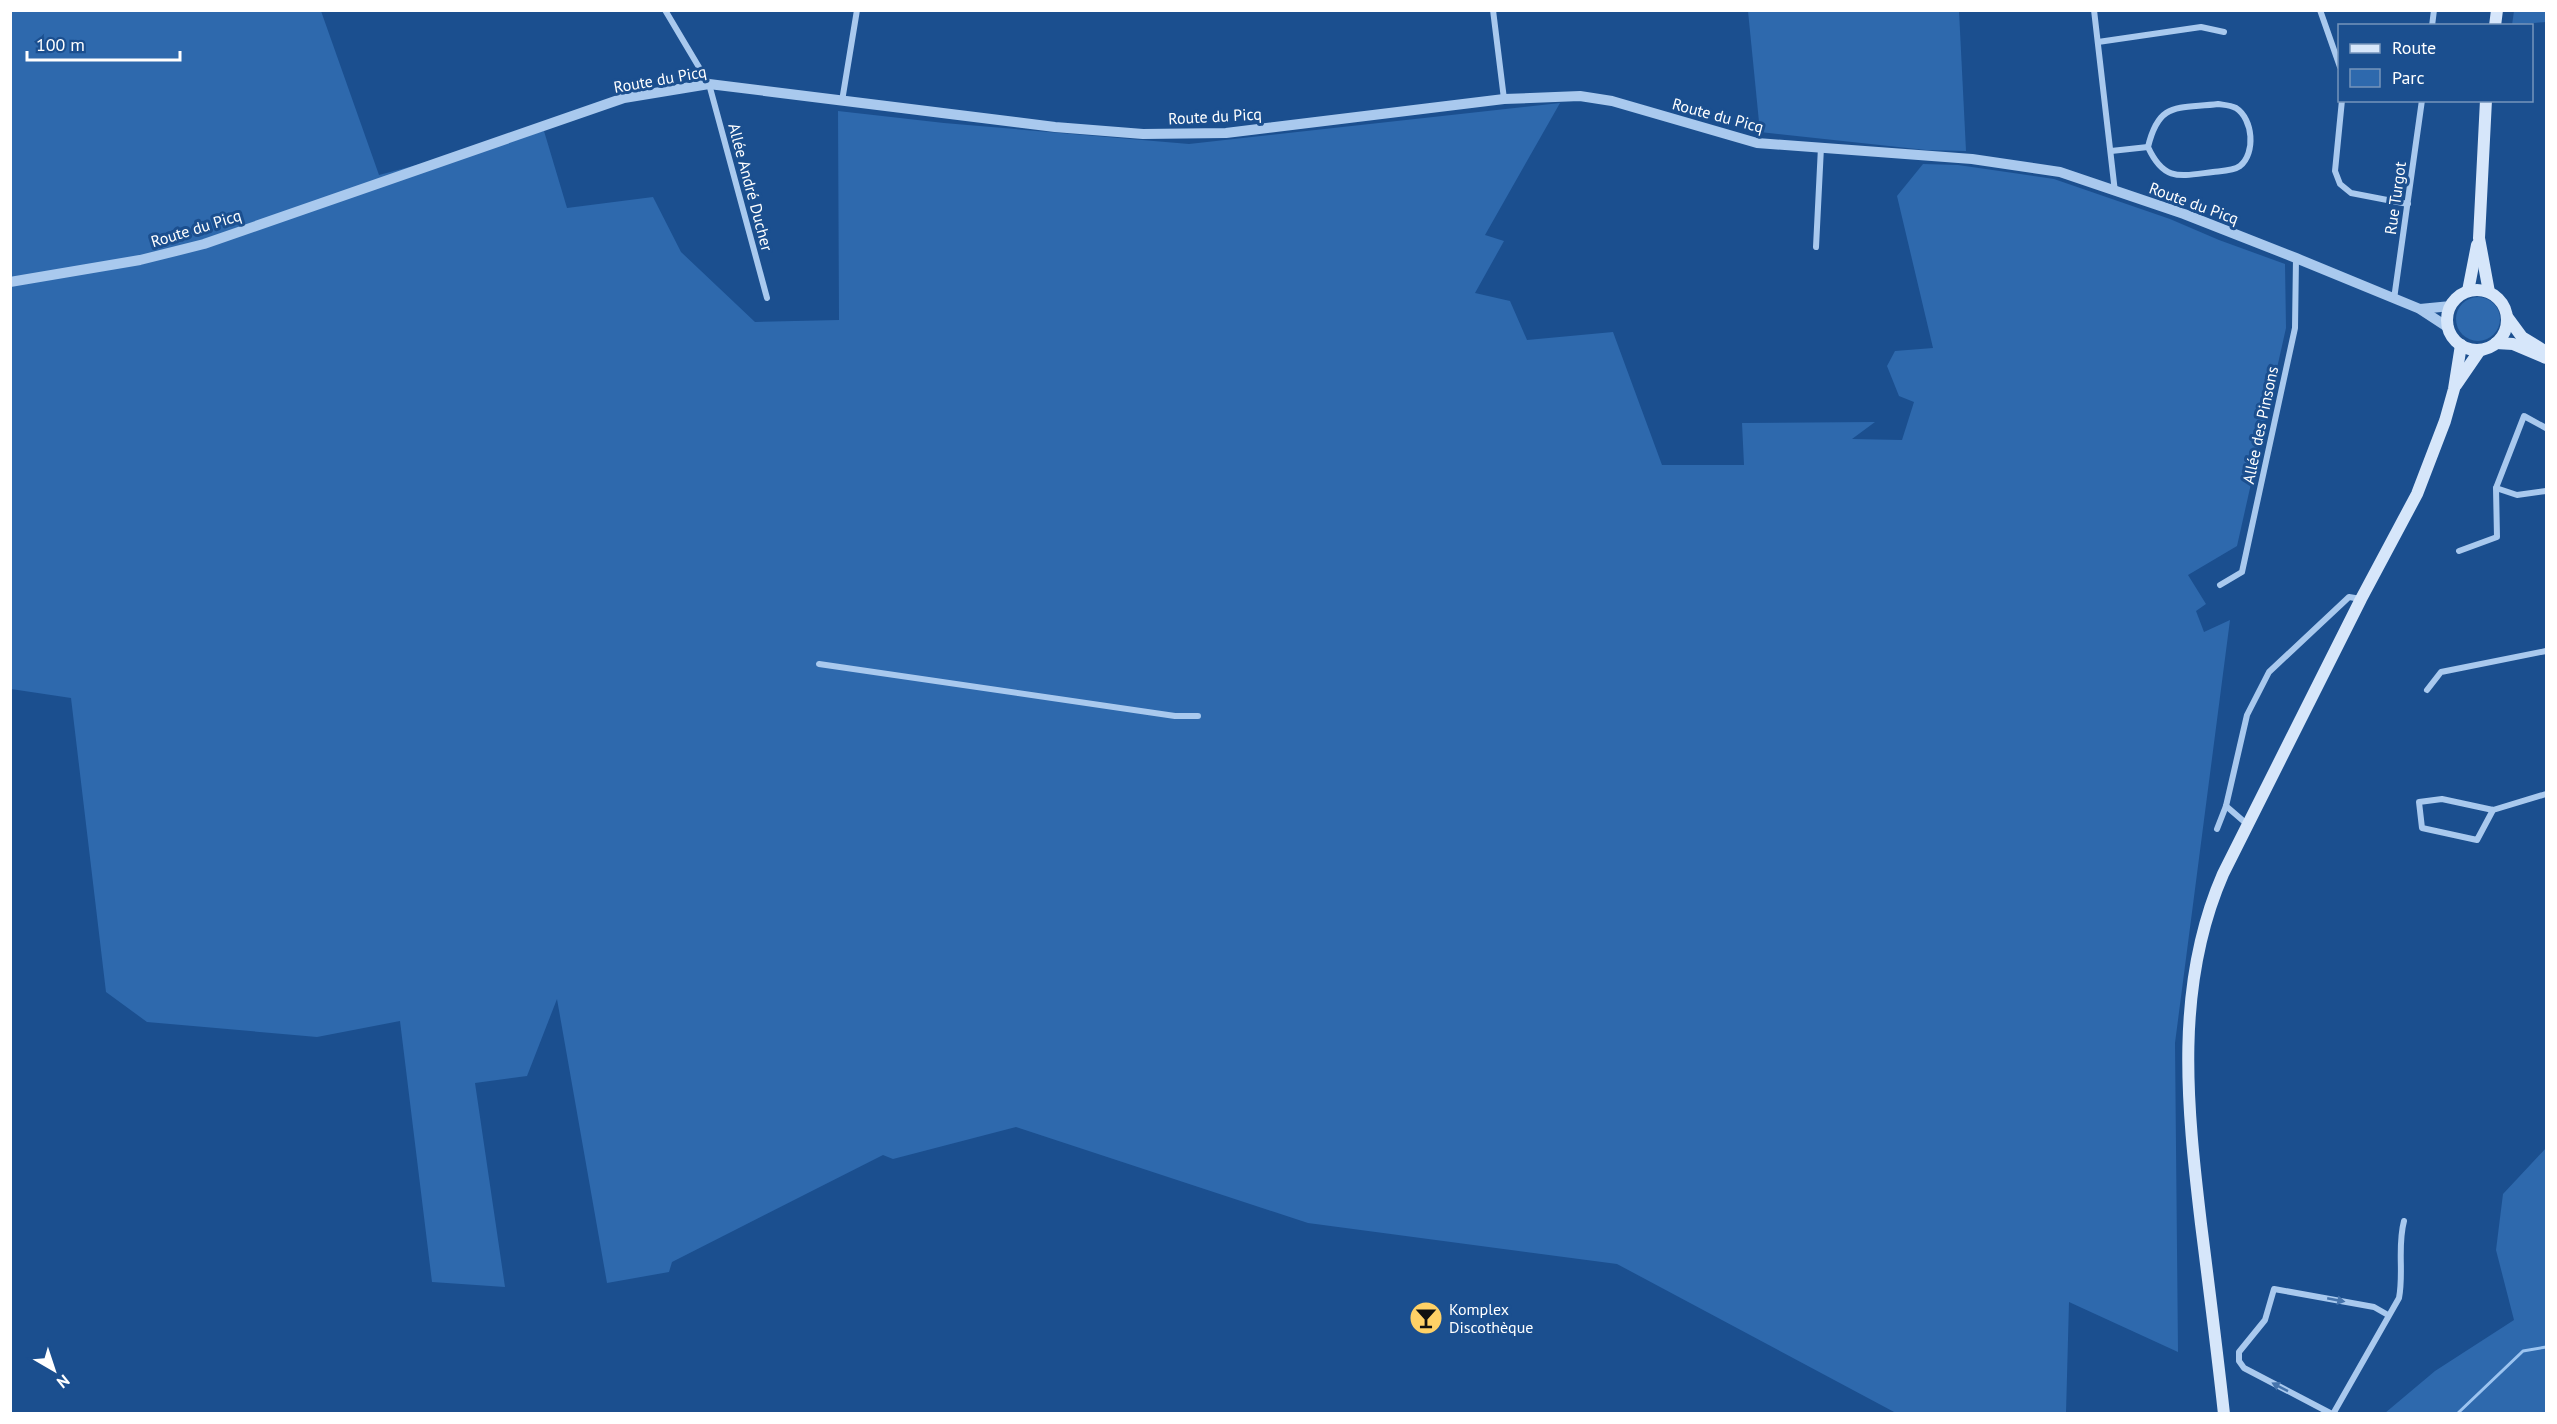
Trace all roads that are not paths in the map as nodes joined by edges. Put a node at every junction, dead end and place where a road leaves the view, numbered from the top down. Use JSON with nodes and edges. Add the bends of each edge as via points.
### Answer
{"nodes":[{"id":1,"x":665,"y":10,"type":"edge"},
{"id":2,"x":857,"y":10,"type":"edge"},
{"id":3,"x":1492,"y":10,"type":"edge"},
{"id":4,"x":2094,"y":10,"type":"edge"},
{"id":5,"x":2320,"y":10,"type":"edge"},
{"id":6,"x":2224,"y":32,"type":"dead end"},
{"id":7,"x":2098,"y":42,"type":"junction"},
{"id":8,"x":2338,"y":61,"type":"edge"},
{"id":9,"x":709,"y":84,"type":"junction"},
{"id":10,"x":1504,"y":99,"type":"junction"},
{"id":11,"x":842,"y":101,"type":"junction"},
{"id":12,"x":2342,"y":102,"type":"edge"},
{"id":13,"x":2422,"y":102,"type":"edge"},
{"id":14,"x":2486,"y":102,"type":"edge"},
{"id":15,"x":1821,"y":147,"type":"junction"},
{"id":16,"x":2148,"y":147,"type":"junction"},
{"id":17,"x":2111,"y":151,"type":"junction"},
{"id":18,"x":2115,"y":192,"type":"junction"},
{"id":19,"x":2408,"y":204,"type":"junction"},
{"id":20,"x":2479,"y":238,"type":"junction"},
{"id":21,"x":1816,"y":247,"type":"dead end"},
{"id":22,"x":2296,"y":258,"type":"junction"},
{"id":23,"x":10,"y":282,"type":"edge"},
{"id":24,"x":2468,"y":291,"type":"junction"},
{"id":25,"x":2489,"y":292,"type":"junction"},
{"id":26,"x":767,"y":298,"type":"dead end"},
{"id":27,"x":2394,"y":299,"type":"junction"},
{"id":28,"x":2451,"y":306,"type":"junction"},
{"id":29,"x":2420,"y":309,"type":"junction"},
{"id":30,"x":2508,"y":318,"type":"junction"},
{"id":31,"x":2448,"y":328,"type":"junction"},
{"id":32,"x":2496,"y":343,"type":"junction"},
{"id":33,"x":2461,"y":345,"type":"junction"},
{"id":34,"x":2480,"y":350,"type":"junction"},
{"id":35,"x":2547,"y":352,"type":"edge"},
{"id":36,"x":2547,"y":358,"type":"edge"},
{"id":37,"x":2454,"y":389,"type":"junction"},
{"id":38,"x":2547,"y":428,"type":"edge"},
{"id":39,"x":2496,"y":488,"type":"junction"},
{"id":40,"x":2547,"y":491,"type":"edge"},
{"id":41,"x":2459,"y":551,"type":"dead end"},
{"id":42,"x":2220,"y":585,"type":"dead end"},
{"id":43,"x":2361,"y":599,"type":"junction"},
{"id":44,"x":2547,"y":651,"type":"edge"},
{"id":45,"x":819,"y":664,"type":"dead end"},
{"id":46,"x":2427,"y":690,"type":"dead end"},
{"id":47,"x":1197,"y":716,"type":"dead end"},
{"id":48,"x":2547,"y":794,"type":"edge"},
{"id":49,"x":2226,"y":806,"type":"junction"},
{"id":50,"x":2493,"y":810,"type":"junction"},
{"id":51,"x":2248,"y":825,"type":"junction"},
{"id":52,"x":2217,"y":829,"type":"dead end"},
{"id":53,"x":2404,"y":1221,"type":"dead end"},
{"id":54,"x":2388,"y":1315,"type":"junction"},
{"id":55,"x":2224,"y":1413,"type":"edge"},
{"id":56,"x":2333,"y":1413,"type":"edge"}],
"edges":[{"from":1,"to":9,"type":"street","name":"Allée André Ducher"},
{"from":2,"to":11,"type":"street"},
{"from":3,"to":10,"type":"street"},
{"from":4,"to":7,"type":"street"},
{"from":5,"to":8,"type":"street"},
{"from":6,"to":7,"type":"street","via":[[2201,27]]},
{"from":7,"to":17,"type":"street"},
{"from":9,"to":11,"type":"street","name":"Route du Picq"},
{"from":9,"to":23,"type":"street","name":"Route du Picq","via":[[624,98],[204,244],[140,260]]},
{"from":9,"to":26,"type":"street","name":"Allée André Ducher"},
{"from":10,"to":11,"type":"street","name":"Route du Picq","via":[[1184,135],[1055,127]]},
{"from":10,"to":15,"type":"street","name":"Route du Picq","via":[[1586,97],[1757,143]]},
{"from":12,"to":19,"type":"street","via":[[2335,171],[2340,184],[2351,193]]},
{"from":13,"to":19,"type":"street","name":"Rue Turgot"},
{"from":14,"to":20,"type":"main road"},
{"from":15,"to":18,"type":"street","name":"Route du Picq","via":[[1972,159],[2060,172]]},
{"from":15,"to":21,"type":"street"},
{"from":16,"to":16,"type":"street","via":[[2170,174],[2227,170],[2246,159],[2250,130],[2245,117],[2226,105],[2171,110],[2156,123]]},
{"from":16,"to":17,"type":"street"},
{"from":17,"to":18,"type":"street"},
{"from":18,"to":22,"type":"street","name":"Route du Picq"},
{"from":19,"to":27,"type":"street","name":"Rue Turgot"},
{"from":20,"to":24,"type":"main road"},
{"from":20,"to":25,"type":"main road"},
{"from":22,"to":27,"type":"street","name":"Route du Picq"},
{"from":22,"to":42,"type":"street","name":"Allée des Pinsons","via":[[2295,328],[2242,572]]},
{"from":24,"to":25,"type":"main road"},
{"from":24,"to":28,"type":"main road"},
{"from":25,"to":30,"type":"main road","via":[[2502,302]]},
{"from":27,"to":29,"type":"street","name":"Route du Picq"},
{"from":28,"to":29,"type":"street","name":"Route du Picq"},
{"from":28,"to":31,"type":"main road"},
{"from":29,"to":31,"type":"street","name":"Route du Picq"},
{"from":30,"to":32,"type":"main road"},
{"from":30,"to":35,"type":"main road","via":[[2522,336]]},
{"from":31,"to":33,"type":"main road"},
{"from":32,"to":34,"type":"main road"},
{"from":32,"to":36,"type":"main road","via":[[2513,344]]},
{"from":33,"to":34,"type":"main road"},
{"from":33,"to":37,"type":"main road"},
{"from":34,"to":37,"type":"main road"},
{"from":37,"to":43,"type":"main road","via":[[2417,494]]},
{"from":38,"to":39,"type":"street","via":[[2524,416]]},
{"from":39,"to":40,"type":"street","via":[[2517,495]]},
{"from":39,"to":41,"type":"street","via":[[2497,537]]},
{"from":43,"to":49,"type":"street","via":[[2349,597],[2269,672],[2247,715]]},
{"from":43,"to":51,"type":"main road"},
{"from":44,"to":46,"type":"street","via":[[2442,672]]},
{"from":45,"to":47,"type":"street"},
{"from":48,"to":50,"type":"street"},
{"from":49,"to":51,"type":"street"},
{"from":49,"to":52,"type":"street"},
{"from":50,"to":50,"type":"street","via":[[2442,799],[2419,802],[2422,828],[2477,840]]},
{"from":51,"to":55,"type":"main road","via":[[2208,908],[2196,960],[2188,1045],[2189,1109]]},
{"from":53,"to":54,"type":"street","via":[[2400,1237],[2403,1279],[2399,1298]]},
{"from":54,"to":56,"type":"street"},
{"from":56,"to":54,"type":"street","one_way":true,"via":[[2239,1362],[2239,1352],[2265,1320],[2274,1289],[2374,1307]]}]}
